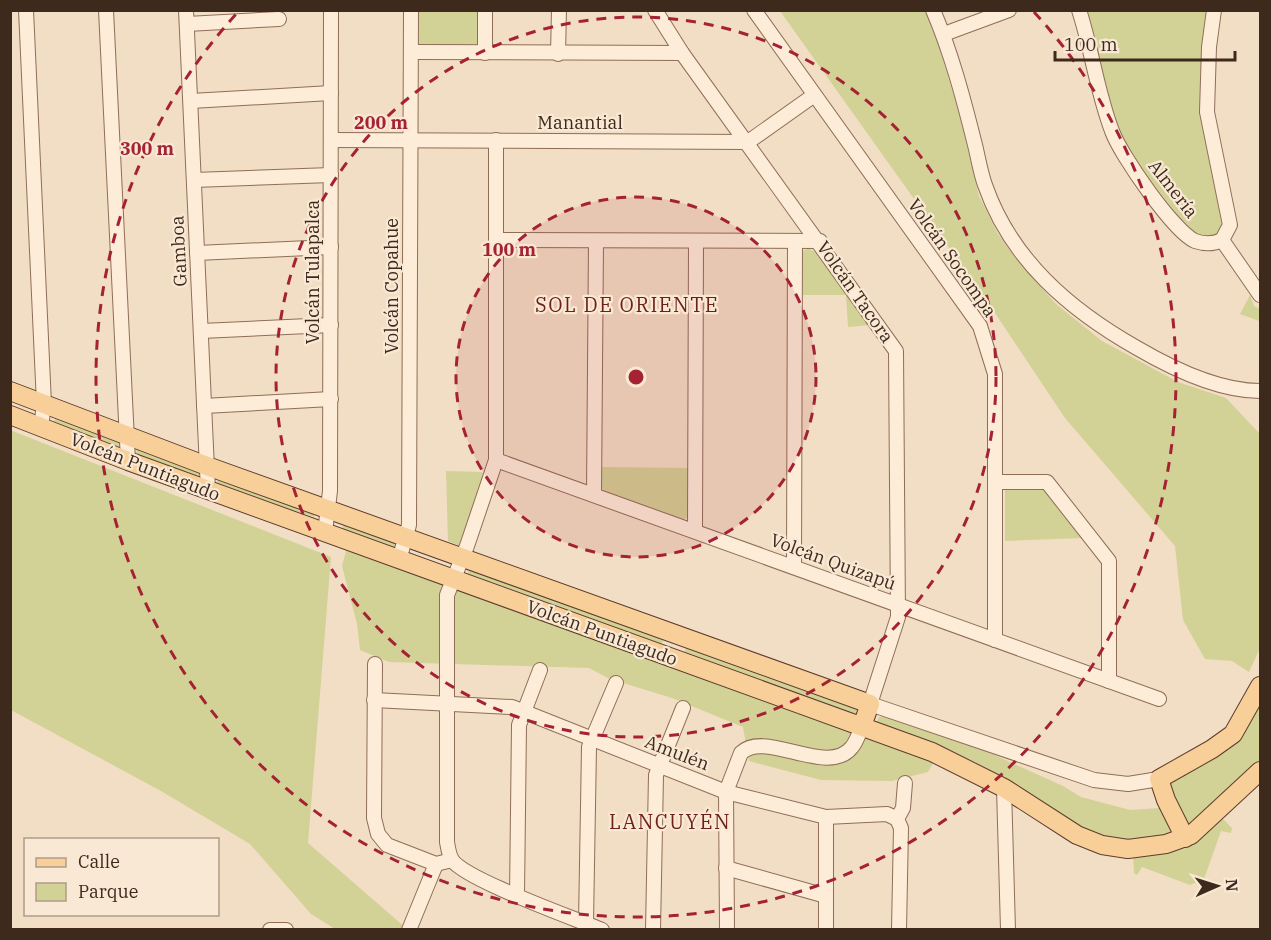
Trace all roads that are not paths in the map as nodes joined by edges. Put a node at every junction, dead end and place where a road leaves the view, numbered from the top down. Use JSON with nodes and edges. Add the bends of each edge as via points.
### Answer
{"nodes":[{"id":1,"x":26,"y":10,"type":"edge"},
{"id":2,"x":106,"y":10,"type":"edge"},
{"id":3,"x":331,"y":10,"type":"edge"},
{"id":4,"x":411,"y":10,"type":"edge"},
{"id":5,"x":485,"y":10,"type":"edge"},
{"id":6,"x":559,"y":10,"type":"edge"},
{"id":7,"x":655,"y":10,"type":"edge"},
{"id":8,"x":754,"y":10,"type":"edge"},
{"id":9,"x":933,"y":10,"type":"edge"},
{"id":10,"x":1010,"y":10,"type":"edge"},
{"id":11,"x":1079,"y":10,"type":"edge"},
{"id":12,"x":1214,"y":10,"type":"edge"},
{"id":13,"x":187,"y":17,"type":"edge"},
{"id":14,"x":279,"y":19,"type":"dead end"},
{"id":15,"x":944,"y":34,"type":"junction"},
{"id":16,"x":411,"y":52,"type":"junction"},
{"id":17,"x":485,"y":53,"type":"junction"},
{"id":18,"x":681,"y":53,"type":"junction"},
{"id":19,"x":558,"y":54,"type":"junction"},
{"id":20,"x":331,"y":93,"type":"junction"},
{"id":21,"x":813,"y":96,"type":"junction"},
{"id":22,"x":190,"y":101,"type":"junction"},
{"id":23,"x":331,"y":140,"type":"junction"},
{"id":24,"x":410,"y":140,"type":"junction"},
{"id":25,"x":496,"y":140,"type":"junction"},
{"id":26,"x":748,"y":142,"type":"junction"},
{"id":27,"x":331,"y":176,"type":"junction"},
{"id":28,"x":194,"y":180,"type":"junction"},
{"id":29,"x":496,"y":240,"type":"junction"},
{"id":30,"x":1222,"y":240,"type":"junction"},
{"id":31,"x":596,"y":241,"type":"junction"},
{"id":32,"x":820,"y":241,"type":"junction"},
{"id":33,"x":795,"y":242,"type":"junction"},
{"id":34,"x":696,"y":243,"type":"junction"},
{"id":35,"x":331,"y":248,"type":"junction"},
{"id":36,"x":197,"y":254,"type":"junction"},
{"id":37,"x":1260,"y":296,"type":"edge"},
{"id":38,"x":331,"y":325,"type":"junction"},
{"id":39,"x":201,"y":331,"type":"junction"},
{"id":40,"x":10,"y":391,"type":"edge"},
{"id":41,"x":1260,"y":391,"type":"edge"},
{"id":42,"x":331,"y":399,"type":"junction"},
{"id":43,"x":44,"y":404,"type":"junction"},
{"id":44,"x":204,"y":406,"type":"junction"},
{"id":45,"x":10,"y":415,"type":"edge"},
{"id":46,"x":41,"y":427,"type":"junction"},
{"id":47,"x":128,"y":437,"type":"junction"},
{"id":48,"x":495,"y":460,"type":"junction"},
{"id":49,"x":128,"y":461,"type":"junction"},
{"id":50,"x":207,"y":466,"type":"junction"},
{"id":51,"x":995,"y":482,"type":"junction"},
{"id":52,"x":208,"y":491,"type":"junction"},
{"id":53,"x":594,"y":495,"type":"junction"},
{"id":54,"x":329,"y":509,"type":"junction"},
{"id":55,"x":695,"y":531,"type":"junction"},
{"id":56,"x":325,"y":532,"type":"junction"},
{"id":57,"x":407,"y":537,"type":"junction"},
{"id":58,"x":462,"y":558,"type":"junction"},
{"id":59,"x":399,"y":560,"type":"junction"},
{"id":60,"x":794,"y":567,"type":"junction"},
{"id":61,"x":453,"y":579,"type":"junction"},
{"id":62,"x":898,"y":605,"type":"junction"},
{"id":63,"x":678,"y":636,"type":"junction"},
{"id":64,"x":995,"y":640,"type":"junction"},
{"id":65,"x":669,"y":657,"type":"junction"},
{"id":66,"x":375,"y":664,"type":"dead end"},
{"id":67,"x":540,"y":670,"type":"dead end"},
{"id":68,"x":1110,"y":681,"type":"junction"},
{"id":69,"x":616,"y":683,"type":"dead end"},
{"id":70,"x":1260,"y":686,"type":"edge"},
{"id":71,"x":1159,"y":699,"type":"dead end"},
{"id":72,"x":374,"y":700,"type":"junction"},
{"id":73,"x":447,"y":703,"type":"junction"},
{"id":74,"x":870,"y":704,"type":"junction"},
{"id":75,"x":683,"y":708,"type":"dead end"},
{"id":76,"x":524,"y":711,"type":"junction"},
{"id":77,"x":862,"y":726,"type":"junction"},
{"id":78,"x":592,"y":739,"type":"junction"},
{"id":79,"x":659,"y":767,"type":"junction"},
{"id":80,"x":1260,"y":771,"type":"edge"},
{"id":81,"x":1159,"y":779,"type":"junction"},
{"id":82,"x":905,"y":783,"type":"dead end"},
{"id":83,"x":1004,"y":788,"type":"junction"},
{"id":84,"x":726,"y":792,"type":"junction"},
{"id":85,"x":826,"y":817,"type":"junction"},
{"id":86,"x":897,"y":819,"type":"junction"},
{"id":87,"x":1185,"y":838,"type":"junction"},
{"id":88,"x":452,"y":860,"type":"junction"},
{"id":89,"x":436,"y":864,"type":"junction"},
{"id":90,"x":726,"y":868,"type":"junction"},
{"id":91,"x":517,"y":896,"type":"junction"},
{"id":92,"x":826,"y":896,"type":"junction"},
{"id":93,"x":586,"y":923,"type":"junction"},
{"id":94,"x":270,"y":930,"type":"edge"},
{"id":95,"x":286,"y":930,"type":"edge"},
{"id":96,"x":409,"y":930,"type":"edge"},
{"id":97,"x":602,"y":930,"type":"edge"},
{"id":98,"x":653,"y":930,"type":"edge"},
{"id":99,"x":727,"y":930,"type":"edge"},
{"id":100,"x":826,"y":930,"type":"edge"},
{"id":101,"x":899,"y":930,"type":"edge"},
{"id":102,"x":1008,"y":930,"type":"edge"}],
"edges":[{"from":1,"to":43,"type":"street"},
{"from":2,"to":47,"type":"street"},
{"from":3,"to":20,"type":"street","name":"Volcán Tulapalca"},
{"from":4,"to":16,"type":"street","name":"Volcán Copahue"},
{"from":5,"to":17,"type":"street"},
{"from":6,"to":19,"type":"street"},
{"from":7,"to":18,"type":"street","name":"Volcán Tacora"},
{"from":8,"to":21,"type":"street","name":"Volcán Socompa"},
{"from":9,"to":15,"type":"street"},
{"from":10,"to":15,"type":"street"},
{"from":11,"to":30,"type":"street","name":"Almería","via":[[1111,130],[1123,154],[1186,235],[1203,243]]},
{"from":12,"to":30,"type":"street","name":"Almería","via":[[1207,107],[1219,181],[1230,220]]},
{"from":13,"to":14,"type":"street"},
{"from":13,"to":22,"type":"street","name":"Gamboa"},
{"from":15,"to":41,"type":"street","via":[[984,183],[1003,225],[1038,274],[1093,321],[1146,353],[1220,385]]},
{"from":16,"to":17,"type":"street"},
{"from":16,"to":24,"type":"street","name":"Volcán Copahue"},
{"from":17,"to":19,"type":"street"},
{"from":18,"to":19,"type":"street"},
{"from":18,"to":26,"type":"street","name":"Volcán Tacora"},
{"from":20,"to":22,"type":"street"},
{"from":20,"to":23,"type":"street","name":"Volcán Tulapalca"},
{"from":21,"to":26,"type":"street"},
{"from":21,"to":51,"type":"street","name":"Volcán Socompa","via":[[980,326],[995,374]]},
{"from":22,"to":28,"type":"street","name":"Gamboa"},
{"from":23,"to":24,"type":"street","name":"Manantial"},
{"from":23,"to":27,"type":"street","name":"Volcán Tulapalca"},
{"from":24,"to":25,"type":"street","name":"Manantial"},
{"from":24,"to":57,"type":"street","name":"Volcán Copahue"},
{"from":25,"to":26,"type":"street","name":"Manantial"},
{"from":25,"to":29,"type":"street"},
{"from":26,"to":32,"type":"street","name":"Volcán Tacora"},
{"from":27,"to":28,"type":"street"},
{"from":27,"to":35,"type":"street","name":"Volcán Tulapalca"},
{"from":28,"to":36,"type":"street","name":"Gamboa"},
{"from":29,"to":31,"type":"street"},
{"from":29,"to":48,"type":"street"},
{"from":30,"to":37,"type":"street"},
{"from":31,"to":34,"type":"street"},
{"from":31,"to":53,"type":"street"},
{"from":32,"to":33,"type":"street"},
{"from":32,"to":62,"type":"street","name":"Volcán Tacora","via":[[896,351]]},
{"from":33,"to":34,"type":"street"},
{"from":33,"to":60,"type":"street"},
{"from":34,"to":55,"type":"street"},
{"from":35,"to":36,"type":"street"},
{"from":35,"to":38,"type":"street","name":"Volcán Tulapalca"},
{"from":36,"to":39,"type":"street","name":"Gamboa"},
{"from":38,"to":39,"type":"street"},
{"from":38,"to":42,"type":"street","name":"Volcán Tulapalca"},
{"from":39,"to":44,"type":"street","name":"Gamboa"},
{"from":40,"to":43,"type":"main road","name":"Volcán Puntiagudo"},
{"from":42,"to":44,"type":"street"},
{"from":42,"to":54,"type":"street","name":"Volcán Tulapalca"},
{"from":43,"to":46,"type":"street"},
{"from":43,"to":47,"type":"main road","name":"Volcán Puntiagudo"},
{"from":44,"to":50,"type":"street","name":"Gamboa"},
{"from":45,"to":46,"type":"main road","name":"Volcán Puntiagudo"},
{"from":46,"to":49,"type":"main road","name":"Volcán Puntiagudo"},
{"from":47,"to":49,"type":"street"},
{"from":47,"to":50,"type":"main road","name":"Volcán Puntiagudo"},
{"from":48,"to":53,"type":"street","name":"Volcán Quizapú"},
{"from":48,"to":58,"type":"street"},
{"from":49,"to":52,"type":"main road","name":"Volcán Puntiagudo"},
{"from":50,"to":52,"type":"street","name":"Gamboa"},
{"from":50,"to":54,"type":"main road","name":"Volcán Puntiagudo"},
{"from":51,"to":64,"type":"street","name":"Volcán Socompa"},
{"from":51,"to":68,"type":"street","via":[[1047,482],[1109,561]]},
{"from":52,"to":56,"type":"main road","name":"Volcán Puntiagudo"},
{"from":53,"to":55,"type":"street","name":"Volcán Quizapú"},
{"from":54,"to":56,"type":"street","name":"Volcán Tulapalca"},
{"from":54,"to":57,"type":"main road","name":"Volcán Puntiagudo"},
{"from":55,"to":60,"type":"street","name":"Volcán Quizapú"},
{"from":56,"to":59,"type":"main road","name":"Volcán Puntiagudo"},
{"from":57,"to":58,"type":"main road","name":"Volcán Puntiagudo"},
{"from":57,"to":59,"type":"street","name":"Volcán Copahue"},
{"from":58,"to":61,"type":"street"},
{"from":58,"to":63,"type":"main road","name":"Volcán Puntiagudo"},
{"from":59,"to":61,"type":"main road","name":"Volcán Puntiagudo"},
{"from":60,"to":62,"type":"street","name":"Volcán Quizapú"},
{"from":61,"to":65,"type":"main road","name":"Volcán Puntiagudo"},
{"from":61,"to":73,"type":"street","via":[[446,603]]},
{"from":62,"to":64,"type":"street","name":"Volcán Quizapú"},
{"from":62,"to":74,"type":"street","name":"Volcán Tacora","via":[[896,631]]},
{"from":63,"to":65,"type":"main road"},
{"from":63,"to":74,"type":"main road","name":"Volcán Puntiagudo"},
{"from":64,"to":68,"type":"street","name":"Volcán Quizapú"},
{"from":65,"to":77,"type":"main road","name":"Volcán Puntiagudo"},
{"from":66,"to":72,"type":"street"},
{"from":67,"to":76,"type":"street"},
{"from":68,"to":71,"type":"street","name":"Volcán Quizapú"},
{"from":69,"to":78,"type":"street"},
{"from":70,"to":81,"type":"main road","name":"Volcán Puntiagudo","via":[[1233,734]]},
{"from":72,"to":73,"type":"street","name":"Amulén"},
{"from":72,"to":89,"type":"street","via":[[374,818],[378,834],[387,845]]},
{"from":73,"to":76,"type":"street","name":"Amulén","via":[[496,704]]},
{"from":73,"to":88,"type":"street","via":[[447,842]]},
{"from":74,"to":77,"type":"main road","name":"Volcán Tacora"},
{"from":74,"to":81,"type":"street","name":"Volcán Puntiagudo","via":[[1094,780],[1128,784]]},
{"from":75,"to":79,"type":"street"},
{"from":76,"to":78,"type":"street","name":"Amulén"},
{"from":76,"to":91,"type":"street","via":[[519,725]]},
{"from":77,"to":83,"type":"main road","name":"Volcán Puntiagudo","via":[[945,757]]},
{"from":77,"to":84,"type":"street","via":[[852,747],[837,757],[747,749],[736,761]]},
{"from":78,"to":79,"type":"street","name":"Amulén"},
{"from":78,"to":93,"type":"street"},
{"from":79,"to":84,"type":"street","name":"Amulén"},
{"from":79,"to":98,"type":"street"},
{"from":80,"to":87,"type":"main road","name":"Volcán Puntiagudo","via":[[1208,822]]},
{"from":81,"to":87,"type":"main road"},
{"from":82,"to":86,"type":"street","via":[[903,808]]},
{"from":83,"to":87,"type":"main road","name":"Volcán Puntiagudo","via":[[1077,835],[1102,844],[1142,848]]},
{"from":83,"to":102,"type":"street"},
{"from":84,"to":85,"type":"street","name":"Amulén"},
{"from":84,"to":90,"type":"street"},
{"from":85,"to":86,"type":"street","name":"Amulén","via":[[887,814]]},
{"from":85,"to":92,"type":"street"},
{"from":86,"to":101,"type":"street","via":[[901,828]]},
{"from":88,"to":89,"type":"street"},
{"from":88,"to":91,"type":"street"},
{"from":89,"to":96,"type":"street"},
{"from":90,"to":92,"type":"street"},
{"from":90,"to":99,"type":"street"},
{"from":91,"to":93,"type":"street"},
{"from":92,"to":100,"type":"street"},
{"from":93,"to":97,"type":"street"},
{"from":94,"to":95,"type":"street"}]}
